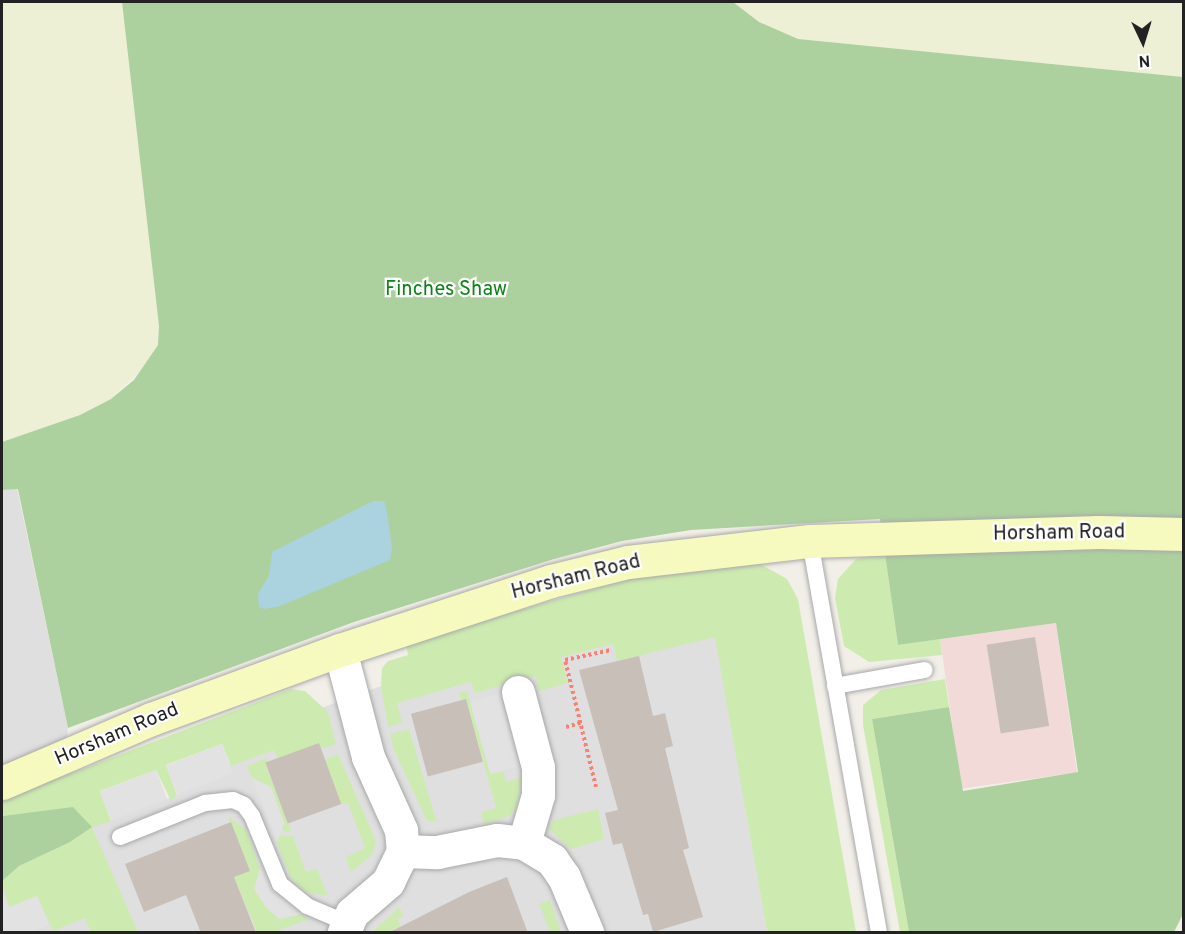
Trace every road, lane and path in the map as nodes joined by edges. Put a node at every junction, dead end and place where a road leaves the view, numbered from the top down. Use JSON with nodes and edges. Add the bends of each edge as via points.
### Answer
{"nodes":[{"id":1,"x":1184,"y":534,"type":"edge"},
{"id":2,"x":810,"y":541,"type":"junction"},
{"id":3,"x":340,"y":650,"type":"junction"},
{"id":4,"x":611,"y":650,"type":"dead end"},
{"id":5,"x":926,"y":670,"type":"dead end"},
{"id":6,"x":835,"y":686,"type":"junction"},
{"id":7,"x":518,"y":692,"type":"dead end"},
{"id":8,"x":2,"y":783,"type":"edge"},
{"id":9,"x":596,"y":787,"type":"dead end"},
{"id":10,"x":120,"y":837,"type":"dead end"},
{"id":11,"x":525,"y":843,"type":"junction"},
{"id":12,"x":403,"y":851,"type":"junction"},
{"id":13,"x":345,"y":928,"type":"edge"},
{"id":14,"x":587,"y":933,"type":"edge"},
{"id":15,"x":879,"y":933,"type":"edge"}],
"edges":[{"from":1,"to":2,"type":"street","name":"Horsham Road","via":[[1098,532]]},
{"from":2,"to":3,"type":"street","name":"Horsham Road","via":[[628,562],[552,581]]},
{"from":2,"to":6,"type":"lane"},
{"from":3,"to":8,"type":"street","name":"Horsham Road","via":[[151,719]]},
{"from":3,"to":12,"type":"street","via":[[368,757],[401,830]]},
{"from":4,"to":9,"type":"path","via":[[565,660]]},
{"from":5,"to":6,"type":"lane"},
{"from":6,"to":15,"type":"lane"},
{"from":7,"to":11,"type":"street","via":[[538,767],[538,795]]},
{"from":10,"to":13,"type":"lane","via":[[206,803],[233,800],[244,805],[252,816],[280,884],[307,906]]},
{"from":11,"to":12,"type":"street","via":[[496,840],[437,852]]},
{"from":11,"to":14,"type":"street","via":[[540,850],[558,868],[574,895]]},
{"from":12,"to":13,"type":"street","via":[[388,882],[352,913]]}]}
